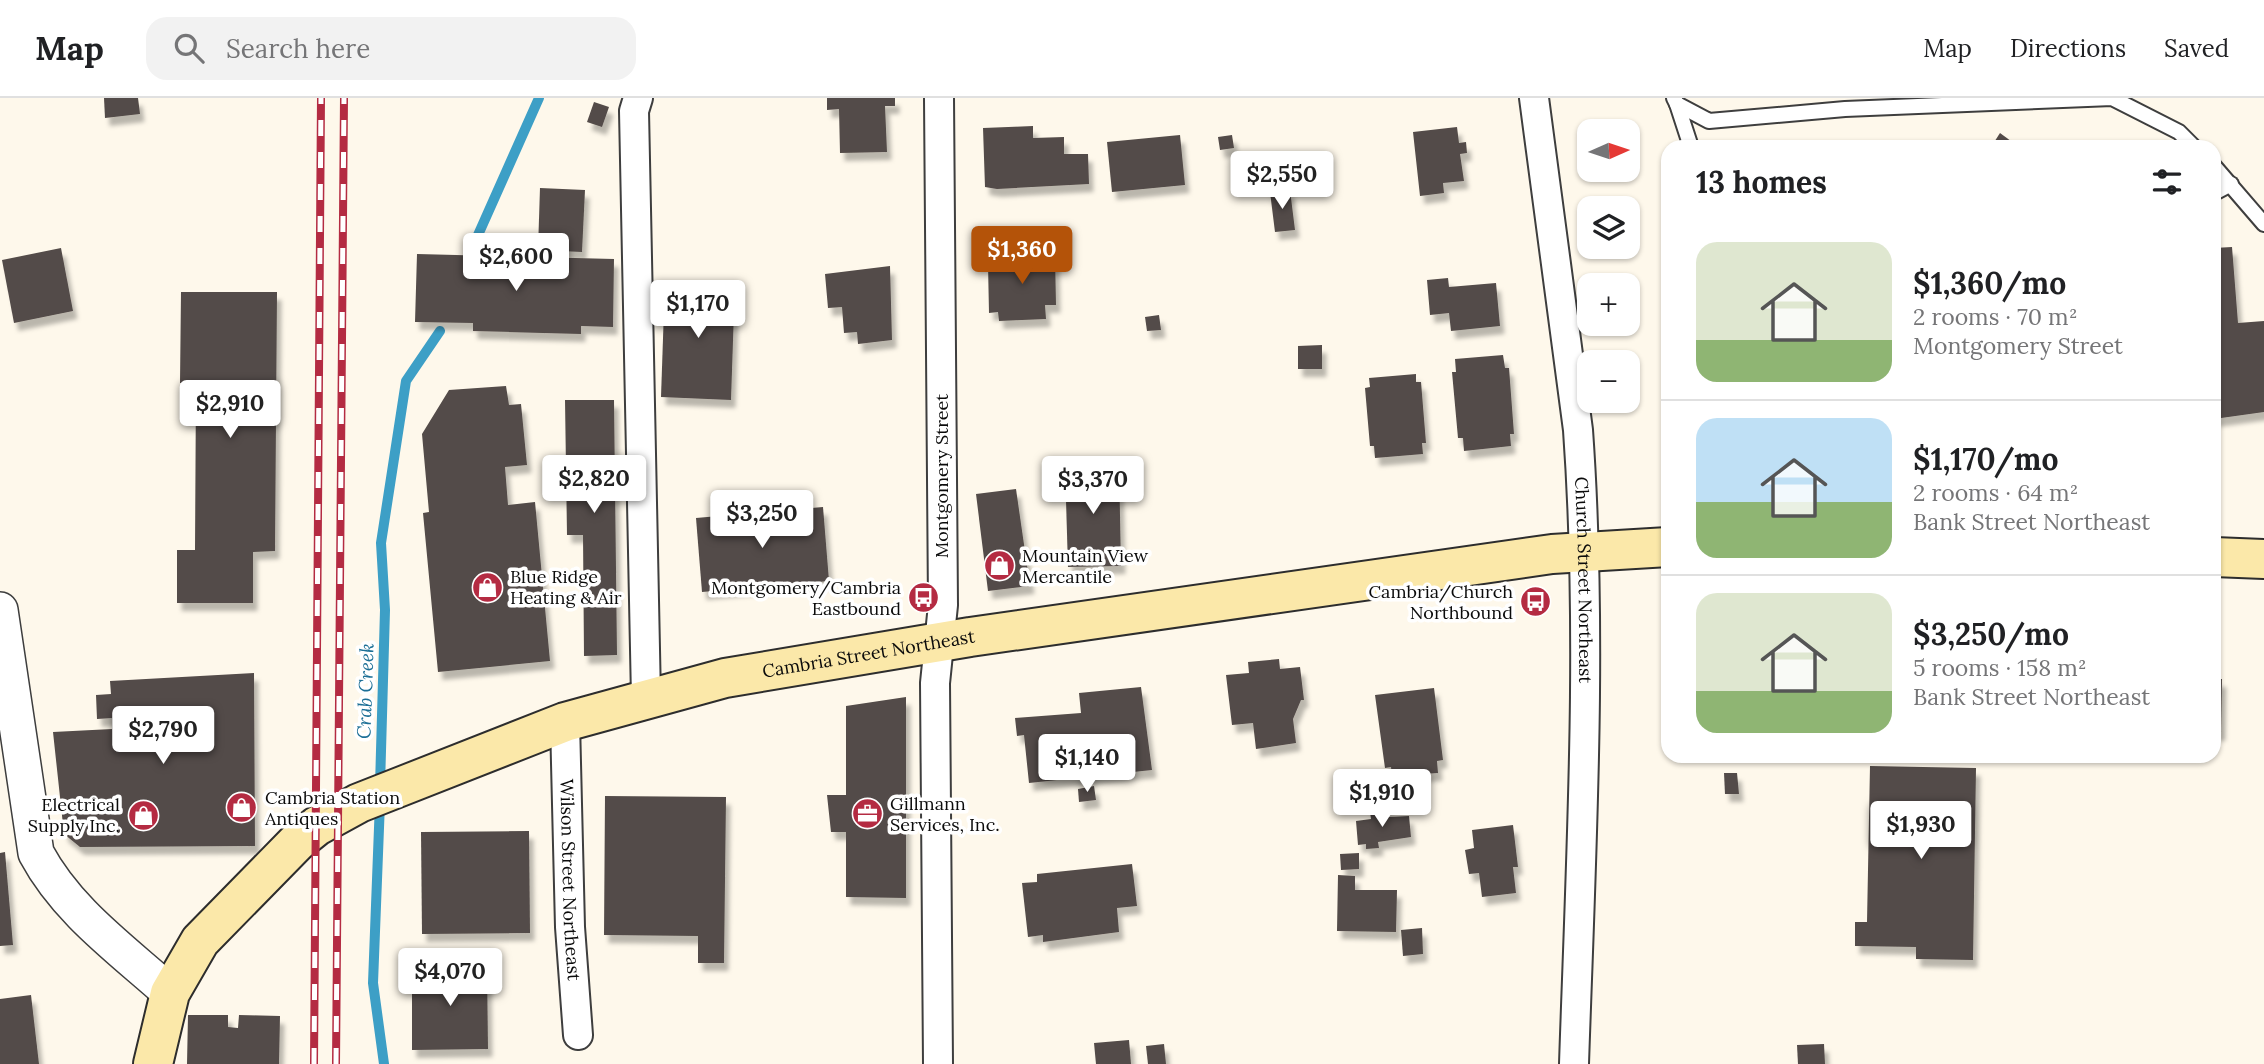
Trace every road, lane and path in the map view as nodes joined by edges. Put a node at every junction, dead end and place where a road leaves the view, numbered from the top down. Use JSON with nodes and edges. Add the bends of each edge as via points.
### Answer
{"nodes":[{"id":1,"x":638,"y":98,"type":"edge"},
{"id":2,"x":939,"y":98,"type":"edge"},
{"id":3,"x":1534,"y":98,"type":"edge"},
{"id":4,"x":1675,"y":101,"type":"edge"},
{"id":5,"x":1689,"y":140,"type":"edge"},
{"id":6,"x":2187,"y":140,"type":"edge"},
{"id":7,"x":2221,"y":173,"type":"edge"},
{"id":8,"x":2231,"y":184,"type":"junction"},
{"id":9,"x":2221,"y":189,"type":"edge"},
{"id":10,"x":2264,"y":224,"type":"edge"},
{"id":11,"x":1661,"y":547,"type":"edge"},
{"id":12,"x":1583,"y":551,"type":"junction"},
{"id":13,"x":2221,"y":557,"type":"edge"},
{"id":14,"x":2264,"y":559,"type":"edge"},
{"id":15,"x":0,"y":610,"type":"edge"},
{"id":16,"x":939,"y":642,"type":"junction"},
{"id":17,"x":646,"y":698,"type":"junction"},
{"id":18,"x":565,"y":723,"type":"junction"},
{"id":19,"x":170,"y":993,"type":"junction"},
{"id":20,"x":578,"y":1035,"type":"dead end"},
{"id":21,"x":153,"y":1064,"type":"edge"},
{"id":22,"x":938,"y":1064,"type":"edge"},
{"id":23,"x":1574,"y":1064,"type":"edge"}],
"edges":[{"from":1,"to":17,"type":"street","via":[[634,111]]},
{"from":2,"to":16,"type":"street","name":"Montgomery Street","via":[[943,605]]},
{"from":3,"to":12,"type":"street","name":"Church Street Northeast","via":[[1578,430]]},
{"from":4,"to":5,"type":"lane"},
{"from":4,"to":6,"type":"lane","via":[[1709,121],[1844,109],[2112,98]]},
{"from":7,"to":8,"type":"lane"},
{"from":8,"to":9,"type":"lane"},
{"from":8,"to":10,"type":"lane"},
{"from":11,"to":12,"type":"main road","name":"Cambria Street Northeast"},
{"from":12,"to":16,"type":"main road","name":"Cambria Street Northeast"},
{"from":12,"to":23,"type":"street","name":"Church Street Northeast","via":[[1585,724]]},
{"from":13,"to":14,"type":"main road"},
{"from":15,"to":19,"type":"street","via":[[36,853],[52,884],[78,913]]},
{"from":16,"to":17,"type":"main road","name":"Cambria Street Northeast","via":[[725,678]]},
{"from":16,"to":22,"type":"street","name":"Montgomery Street","via":[[935,683]]},
{"from":17,"to":18,"type":"main road","name":"Cambria Street Northeast"},
{"from":18,"to":19,"type":"main road","name":"Cambria Street Northeast","via":[[359,803],[317,826],[201,941]]},
{"from":18,"to":20,"type":"street","name":"Wilson Street Northeast","via":[[569,927]]},
{"from":19,"to":21,"type":"main road","name":"Cambria Street Northeast"}]}
